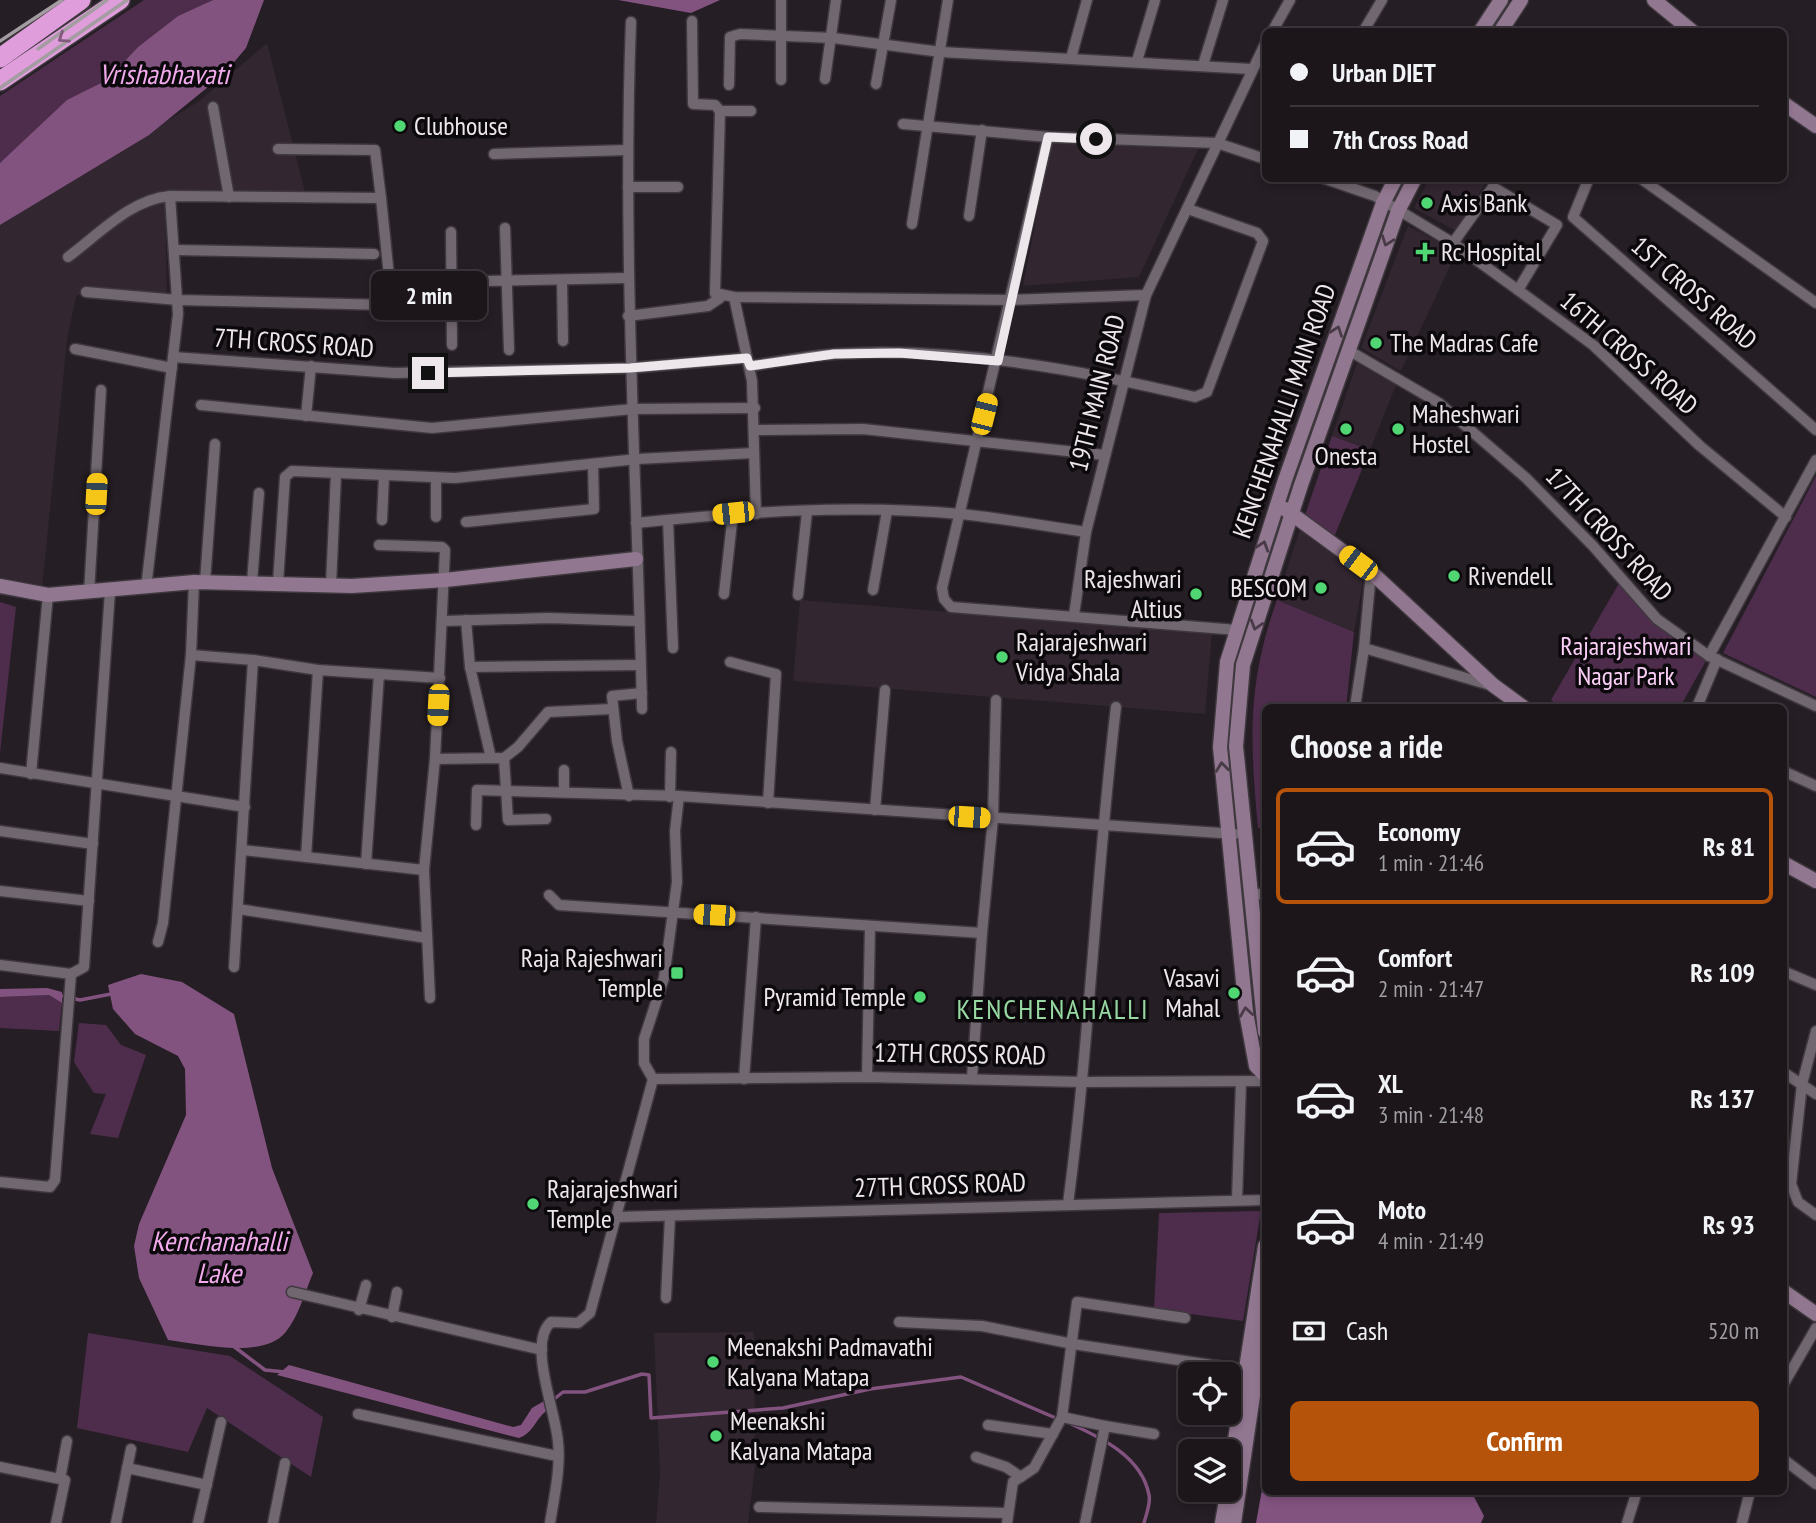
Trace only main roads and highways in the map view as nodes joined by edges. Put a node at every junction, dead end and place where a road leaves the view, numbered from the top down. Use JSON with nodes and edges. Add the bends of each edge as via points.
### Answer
{"nodes":[{"id":1,"x":81,"y":0,"type":"edge"},
{"id":2,"x":120,"y":0,"type":"edge"},
{"id":3,"x":1501,"y":0,"type":"edge"},
{"id":4,"x":1521,"y":0,"type":"edge"},
{"id":5,"x":1654,"y":0,"type":"edge"},
{"id":6,"x":1483,"y":28,"type":"edge"},
{"id":7,"x":1503,"y":28,"type":"edge"},
{"id":8,"x":1688,"y":28,"type":"edge"},
{"id":9,"x":0,"y":58,"type":"edge"},
{"id":10,"x":0,"y":81,"type":"edge"},
{"id":11,"x":1787,"y":106,"type":"edge"},
{"id":12,"x":1816,"y":126,"type":"edge"},
{"id":13,"x":1394,"y":182,"type":"edge"},
{"id":14,"x":1413,"y":182,"type":"edge"},
{"id":15,"x":1277,"y":503,"type":"junction"},
{"id":16,"x":1292,"y":513,"type":"junction"},
{"id":17,"x":636,"y":559,"type":"road end"},
{"id":18,"x":0,"y":586,"type":"edge"},
{"id":19,"x":1519,"y":704,"type":"edge"},
{"id":20,"x":1787,"y":865,"type":"edge"},
{"id":21,"x":1816,"y":881,"type":"edge"},
{"id":22,"x":1259,"y":894,"type":"edge"},
{"id":23,"x":1262,"y":963,"type":"edge"},
{"id":24,"x":1262,"y":1073,"type":"edge"},
{"id":25,"x":1262,"y":1273,"type":"edge"},
{"id":26,"x":1787,"y":1294,"type":"edge"},
{"id":27,"x":1816,"y":1314,"type":"edge"},
{"id":28,"x":1262,"y":1328,"type":"edge"},
{"id":29,"x":1251,"y":1371,"type":"junction"},
{"id":30,"x":1238,"y":1439,"type":"edge"},
{"id":31,"x":1226,"y":1502,"type":"edge"},
{"id":32,"x":1222,"y":1523,"type":"edge"},
{"id":33,"x":1234,"y":1523,"type":"edge"}],
"edges":[{"from":1,"to":9,"type":"highway"},
{"from":2,"to":10,"type":"highway","one_way":true},
{"from":3,"to":6,"type":"main road"},
{"from":4,"to":7,"type":"main road"},
{"from":5,"to":8,"type":"main road"},
{"from":11,"to":12,"type":"main road"},
{"from":15,"to":13,"type":"main road","name":"KENCHENAHALLI MAIN ROAD","one_way":true},
{"from":14,"to":16,"type":"main road","name":"KENCHENAHALLI MAIN ROAD","one_way":true,"via":[[1398,211]]},
{"from":15,"to":16,"type":"main road"},
{"from":24,"to":15,"type":"main road","name":"KENCHENAHALLI MAIN ROAD","one_way":true,"via":[[1256,1066],[1246,1012],[1220,747],[1223,686]]},
{"from":16,"to":19,"type":"main road","via":[[1371,572]]},
{"from":16,"to":22,"type":"main road","name":"KENCHENAHALLI MAIN ROAD","one_way":true,"via":[[1239,688],[1236,746]]},
{"from":17,"to":18,"type":"main road","via":[[445,580],[331,585],[200,582],[48,595]]},
{"from":20,"to":21,"type":"main road"},
{"from":22,"to":23,"type":"main road","name":"KENCHENAHALLI MAIN ROAD"},
{"from":25,"to":29,"type":"main road"},
{"from":26,"to":27,"type":"main road"},
{"from":28,"to":29,"type":"main road"},
{"from":29,"to":30,"type":"main road"},
{"from":29,"to":33,"type":"main road"},
{"from":31,"to":32,"type":"main road"}]}
